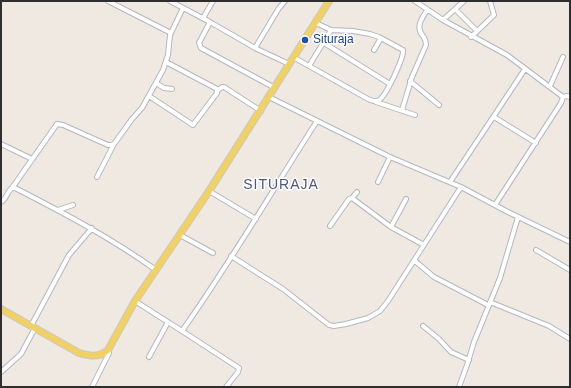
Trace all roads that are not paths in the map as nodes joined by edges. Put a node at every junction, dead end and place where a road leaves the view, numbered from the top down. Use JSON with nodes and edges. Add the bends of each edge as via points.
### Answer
{"nodes":[{"id":1,"x":108,"y":1,"type":"edge"},
{"id":2,"x":170,"y":1,"type":"edge"},
{"id":3,"x":213,"y":1,"type":"edge"},
{"id":4,"x":285,"y":1,"type":"edge"},
{"id":5,"x":329,"y":1,"type":"edge"},
{"id":6,"x":464,"y":1,"type":"edge"},
{"id":7,"x":490,"y":1,"type":"edge"},
{"id":8,"x":419,"y":2,"type":"edge"},
{"id":9,"x":183,"y":8,"type":"junction"},
{"id":10,"x":455,"y":9,"type":"junction"},
{"id":11,"x":427,"y":10,"type":"junction"},
{"id":12,"x":203,"y":18,"type":"junction"},
{"id":13,"x":443,"y":20,"type":"junction"},
{"id":14,"x":210,"y":22,"type":"junction"},
{"id":15,"x":316,"y":23,"type":"junction"},
{"id":16,"x":331,"y":30,"type":"junction"},
{"id":17,"x":477,"y":31,"type":"junction"},
{"id":18,"x":171,"y":33,"type":"junction"},
{"id":19,"x":471,"y":37,"type":"junction"},
{"id":20,"x":381,"y":38,"type":"junction"},
{"id":21,"x":324,"y":43,"type":"junction"},
{"id":22,"x":255,"y":48,"type":"junction"},
{"id":23,"x":374,"y":50,"type":"dead end"},
{"id":24,"x":293,"y":57,"type":"junction"},
{"id":25,"x":563,"y":57,"type":"dead end"},
{"id":26,"x":166,"y":62,"type":"junction"},
{"id":27,"x":289,"y":64,"type":"junction"},
{"id":28,"x":309,"y":66,"type":"junction"},
{"id":29,"x":526,"y":69,"type":"junction"},
{"id":30,"x":410,"y":81,"type":"junction"},
{"id":31,"x":156,"y":83,"type":"junction"},
{"id":32,"x":390,"y":84,"type":"junction"},
{"id":33,"x":550,"y":86,"type":"junction"},
{"id":34,"x":275,"y":88,"type":"junction"},
{"id":35,"x":172,"y":89,"type":"dead end"},
{"id":36,"x":217,"y":91,"type":"junction"},
{"id":37,"x":149,"y":96,"type":"junction"},
{"id":38,"x":269,"y":97,"type":"junction"},
{"id":39,"x":563,"y":97,"type":"junction"},
{"id":40,"x":570,"y":97,"type":"edge"},
{"id":41,"x":376,"y":102,"type":"junction"},
{"id":42,"x":439,"y":105,"type":"dead end"},
{"id":43,"x":402,"y":110,"type":"junction"},
{"id":44,"x":260,"y":111,"type":"junction"},
{"id":45,"x":415,"y":115,"type":"dead end"},
{"id":46,"x":494,"y":117,"type":"junction"},
{"id":47,"x":317,"y":121,"type":"junction"},
{"id":48,"x":536,"y":143,"type":"junction"},
{"id":49,"x":1,"y":144,"type":"edge"},
{"id":50,"x":114,"y":144,"type":"junction"},
{"id":51,"x":390,"y":157,"type":"junction"},
{"id":52,"x":32,"y":159,"type":"junction"},
{"id":53,"x":96,"y":177,"type":"dead end"},
{"id":54,"x":378,"y":182,"type":"dead end"},
{"id":55,"x":450,"y":182,"type":"junction"},
{"id":56,"x":461,"y":187,"type":"junction"},
{"id":57,"x":12,"y":188,"type":"junction"},
{"id":58,"x":209,"y":191,"type":"junction"},
{"id":59,"x":357,"y":192,"type":"dead end"},
{"id":60,"x":352,"y":198,"type":"junction"},
{"id":61,"x":406,"y":198,"type":"dead end"},
{"id":62,"x":2,"y":203,"type":"edge"},
{"id":63,"x":73,"y":205,"type":"dead end"},
{"id":64,"x":495,"y":205,"type":"junction"},
{"id":65,"x":58,"y":210,"type":"junction"},
{"id":66,"x":518,"y":217,"type":"junction"},
{"id":67,"x":256,"y":220,"type":"junction"},
{"id":68,"x":330,"y":226,"type":"dead end"},
{"id":69,"x":391,"y":227,"type":"junction"},
{"id":70,"x":92,"y":228,"type":"junction"},
{"id":71,"x":180,"y":235,"type":"junction"},
{"id":72,"x":570,"y":242,"type":"edge"},
{"id":73,"x":424,"y":245,"type":"junction"},
{"id":74,"x":536,"y":250,"type":"dead end"},
{"id":75,"x":213,"y":253,"type":"dead end"},
{"id":76,"x":231,"y":256,"type":"junction"},
{"id":77,"x":415,"y":261,"type":"junction"},
{"id":78,"x":156,"y":270,"type":"junction"},
{"id":79,"x":570,"y":270,"type":"edge"},
{"id":80,"x":135,"y":301,"type":"junction"},
{"id":81,"x":489,"y":304,"type":"junction"},
{"id":82,"x":1,"y":309,"type":"edge"},
{"id":83,"x":168,"y":322,"type":"junction"},
{"id":84,"x":423,"y":326,"type":"dead end"},
{"id":85,"x":33,"y":327,"type":"junction"},
{"id":86,"x":182,"y":331,"type":"junction"},
{"id":87,"x":570,"y":339,"type":"edge"},
{"id":88,"x":109,"y":347,"type":"junction"},
{"id":89,"x":149,"y":357,"type":"dead end"},
{"id":90,"x":469,"y":360,"type":"junction"},
{"id":91,"x":1,"y":372,"type":"edge"},
{"id":92,"x":92,"y":387,"type":"edge"},
{"id":93,"x":226,"y":387,"type":"edge"},
{"id":94,"x":459,"y":387,"type":"edge"}],
"edges":[{"from":1,"to":18,"type":"street"},
{"from":2,"to":9,"type":"street"},
{"from":3,"to":12,"type":"street"},
{"from":4,"to":22,"type":"street"},
{"from":5,"to":15,"type":"main road"},
{"from":6,"to":10,"type":"street"},
{"from":7,"to":17,"type":"street","via":[[494,15]]},
{"from":8,"to":11,"type":"street"},
{"from":9,"to":12,"type":"street"},
{"from":9,"to":18,"type":"street"},
{"from":10,"to":13,"type":"street"},
{"from":10,"to":17,"type":"street"},
{"from":11,"to":13,"type":"street"},
{"from":11,"to":30,"type":"street","via":[[419,28],[426,45]]},
{"from":12,"to":14,"type":"street"},
{"from":13,"to":19,"type":"street"},
{"from":14,"to":22,"type":"street"},
{"from":14,"to":34,"type":"street","via":[[200,39],[201,48]]},
{"from":15,"to":16,"type":"street"},
{"from":15,"to":24,"type":"main road"},
{"from":16,"to":20,"type":"street","via":[[364,32]]},
{"from":16,"to":21,"type":"street"},
{"from":17,"to":19,"type":"street"},
{"from":18,"to":26,"type":"street"},
{"from":19,"to":29,"type":"street","via":[[507,55]]},
{"from":20,"to":23,"type":"street"},
{"from":20,"to":32,"type":"street","via":[[403,50],[403,58]]},
{"from":21,"to":28,"type":"street"},
{"from":21,"to":32,"type":"street"},
{"from":22,"to":27,"type":"street"},
{"from":24,"to":27,"type":"main road"},
{"from":24,"to":28,"type":"street"},
{"from":25,"to":33,"type":"street"},
{"from":26,"to":31,"type":"street"},
{"from":26,"to":36,"type":"street"},
{"from":27,"to":34,"type":"main road"},
{"from":28,"to":41,"type":"street"},
{"from":29,"to":33,"type":"street"},
{"from":29,"to":46,"type":"street"},
{"from":30,"to":42,"type":"street"},
{"from":30,"to":43,"type":"street"},
{"from":31,"to":35,"type":"street"},
{"from":31,"to":37,"type":"street"},
{"from":32,"to":41,"type":"street","via":[[381,100]]},
{"from":33,"to":39,"type":"street"},
{"from":34,"to":38,"type":"main road"},
{"from":36,"to":37,"type":"street","via":[[193,125]]},
{"from":36,"to":44,"type":"street","via":[[224,87]]},
{"from":37,"to":50,"type":"street"},
{"from":38,"to":44,"type":"main road"},
{"from":38,"to":47,"type":"street"},
{"from":39,"to":40,"type":"street"},
{"from":39,"to":48,"type":"street","via":[[562,103]]},
{"from":41,"to":43,"type":"street"},
{"from":43,"to":45,"type":"street"},
{"from":44,"to":58,"type":"main road"},
{"from":46,"to":48,"type":"street"},
{"from":46,"to":55,"type":"street"},
{"from":47,"to":51,"type":"street"},
{"from":47,"to":67,"type":"street"},
{"from":48,"to":64,"type":"street"},
{"from":49,"to":52,"type":"street"},
{"from":50,"to":52,"type":"street","via":[[108,145],[57,124]]},
{"from":50,"to":53,"type":"street"},
{"from":51,"to":54,"type":"street"},
{"from":51,"to":55,"type":"street"},
{"from":52,"to":57,"type":"street"},
{"from":55,"to":56,"type":"street"},
{"from":56,"to":64,"type":"street"},
{"from":56,"to":73,"type":"street"},
{"from":57,"to":62,"type":"street"},
{"from":57,"to":65,"type":"street"},
{"from":58,"to":67,"type":"street"},
{"from":58,"to":71,"type":"main road"},
{"from":59,"to":60,"type":"street"},
{"from":60,"to":68,"type":"street"},
{"from":60,"to":69,"type":"street"},
{"from":61,"to":69,"type":"street"},
{"from":63,"to":65,"type":"street"},
{"from":64,"to":66,"type":"street"},
{"from":65,"to":70,"type":"street"},
{"from":66,"to":72,"type":"street"},
{"from":66,"to":81,"type":"street","via":[[500,278]]},
{"from":67,"to":76,"type":"street"},
{"from":69,"to":73,"type":"street"},
{"from":70,"to":78,"type":"street"},
{"from":70,"to":85,"type":"street","via":[[69,256]]},
{"from":71,"to":75,"type":"street"},
{"from":71,"to":78,"type":"main road"},
{"from":73,"to":77,"type":"street"},
{"from":74,"to":79,"type":"street"},
{"from":76,"to":77,"type":"street","via":[[283,289],[324,322],[334,326],[353,323],[375,314],[388,301]]},
{"from":76,"to":86,"type":"street"},
{"from":77,"to":81,"type":"street","via":[[434,278]]},
{"from":78,"to":80,"type":"main road"},
{"from":80,"to":83,"type":"street"},
{"from":80,"to":88,"type":"main road"},
{"from":81,"to":87,"type":"street","via":[[549,326]]},
{"from":81,"to":90,"type":"street"},
{"from":82,"to":85,"type":"main road"},
{"from":83,"to":86,"type":"street"},
{"from":83,"to":89,"type":"street"},
{"from":84,"to":90,"type":"street","via":[[452,352]]},
{"from":85,"to":88,"type":"main road","via":[[85,355],[103,354]]},
{"from":85,"to":91,"type":"street","via":[[21,354]]},
{"from":86,"to":93,"type":"street","via":[[239,368]]},
{"from":88,"to":92,"type":"street","via":[[109,353]]},
{"from":90,"to":94,"type":"street"}]}
